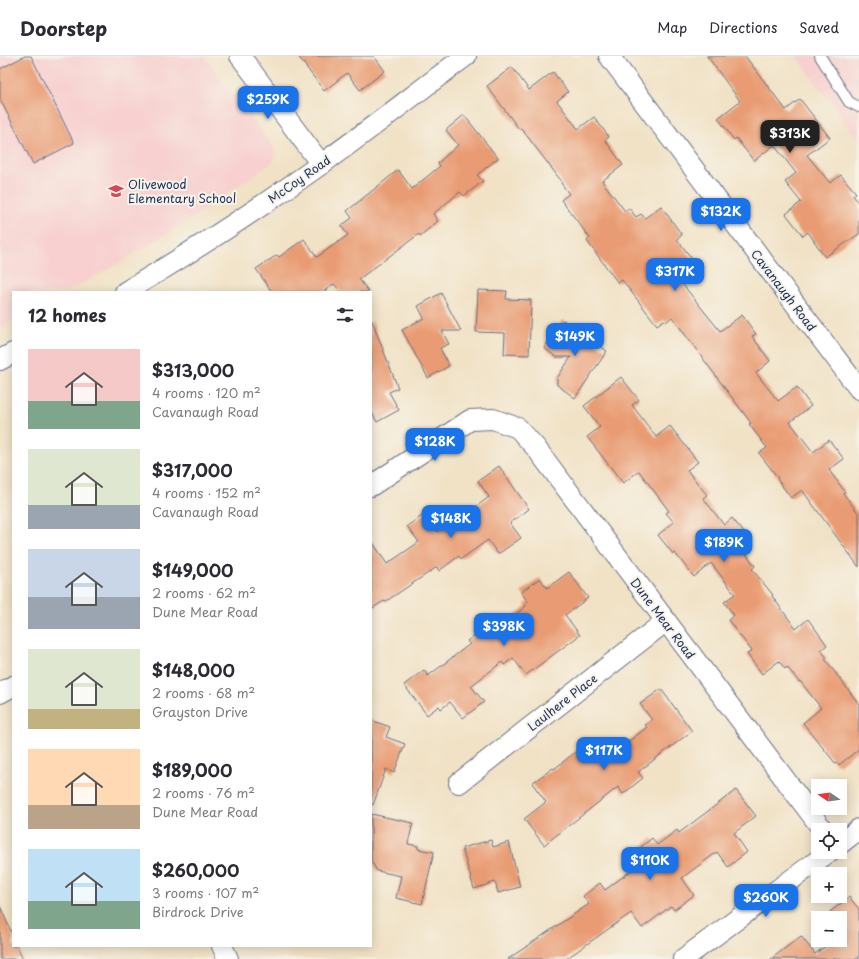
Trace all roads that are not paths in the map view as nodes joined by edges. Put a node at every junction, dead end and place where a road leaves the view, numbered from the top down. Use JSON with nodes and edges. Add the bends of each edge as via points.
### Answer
{"nodes":[{"id":1,"x":240,"y":56,"type":"edge"},
{"id":2,"x":466,"y":56,"type":"edge"},
{"id":3,"x":609,"y":56,"type":"edge"},
{"id":4,"x":820,"y":56,"type":"edge"},
{"id":5,"x":859,"y":107,"type":"edge"},
{"id":6,"x":321,"y":164,"type":"junction"},
{"id":7,"x":127,"y":291,"type":"edge"},
{"id":8,"x":12,"y":354,"type":"edge"},
{"id":9,"x":0,"y":360,"type":"edge"},
{"id":10,"x":859,"y":389,"type":"edge"},
{"id":11,"x":372,"y":485,"type":"edge"},
{"id":12,"x":666,"y":621,"type":"junction"},
{"id":13,"x":12,"y":687,"type":"edge"},
{"id":14,"x":0,"y":693,"type":"edge"},
{"id":15,"x":459,"y":783,"type":"dead end"},
{"id":16,"x":818,"y":823,"type":"edge"},
{"id":17,"x":859,"y":829,"type":"edge"},
{"id":18,"x":847,"y":838,"type":"edge"},
{"id":19,"x":819,"y":859,"type":"edge"},
{"id":20,"x":222,"y":947,"type":"edge"},
{"id":21,"x":228,"y":959,"type":"edge"},
{"id":22,"x":683,"y":959,"type":"edge"}],
"edges":[{"from":1,"to":6,"type":"street"},
{"from":2,"to":6,"type":"street","name":"McCoy Road"},
{"from":3,"to":10,"type":"street","name":"Cavanaugh Road"},
{"from":4,"to":5,"type":"lane","via":[[849,102]]},
{"from":6,"to":7,"type":"street","name":"McCoy Road","via":[[187,255]]},
{"from":8,"to":9,"type":"street"},
{"from":11,"to":12,"type":"street","name":"Dune Mear Road","via":[[470,420],[493,419],[518,428]]},
{"from":12,"to":15,"type":"street","name":"Laulhere Place"},
{"from":12,"to":16,"type":"street","name":"Dune Mear Road"},
{"from":13,"to":14,"type":"street"},
{"from":17,"to":18,"type":"street"},
{"from":19,"to":22,"type":"street"},
{"from":20,"to":21,"type":"street"}]}
